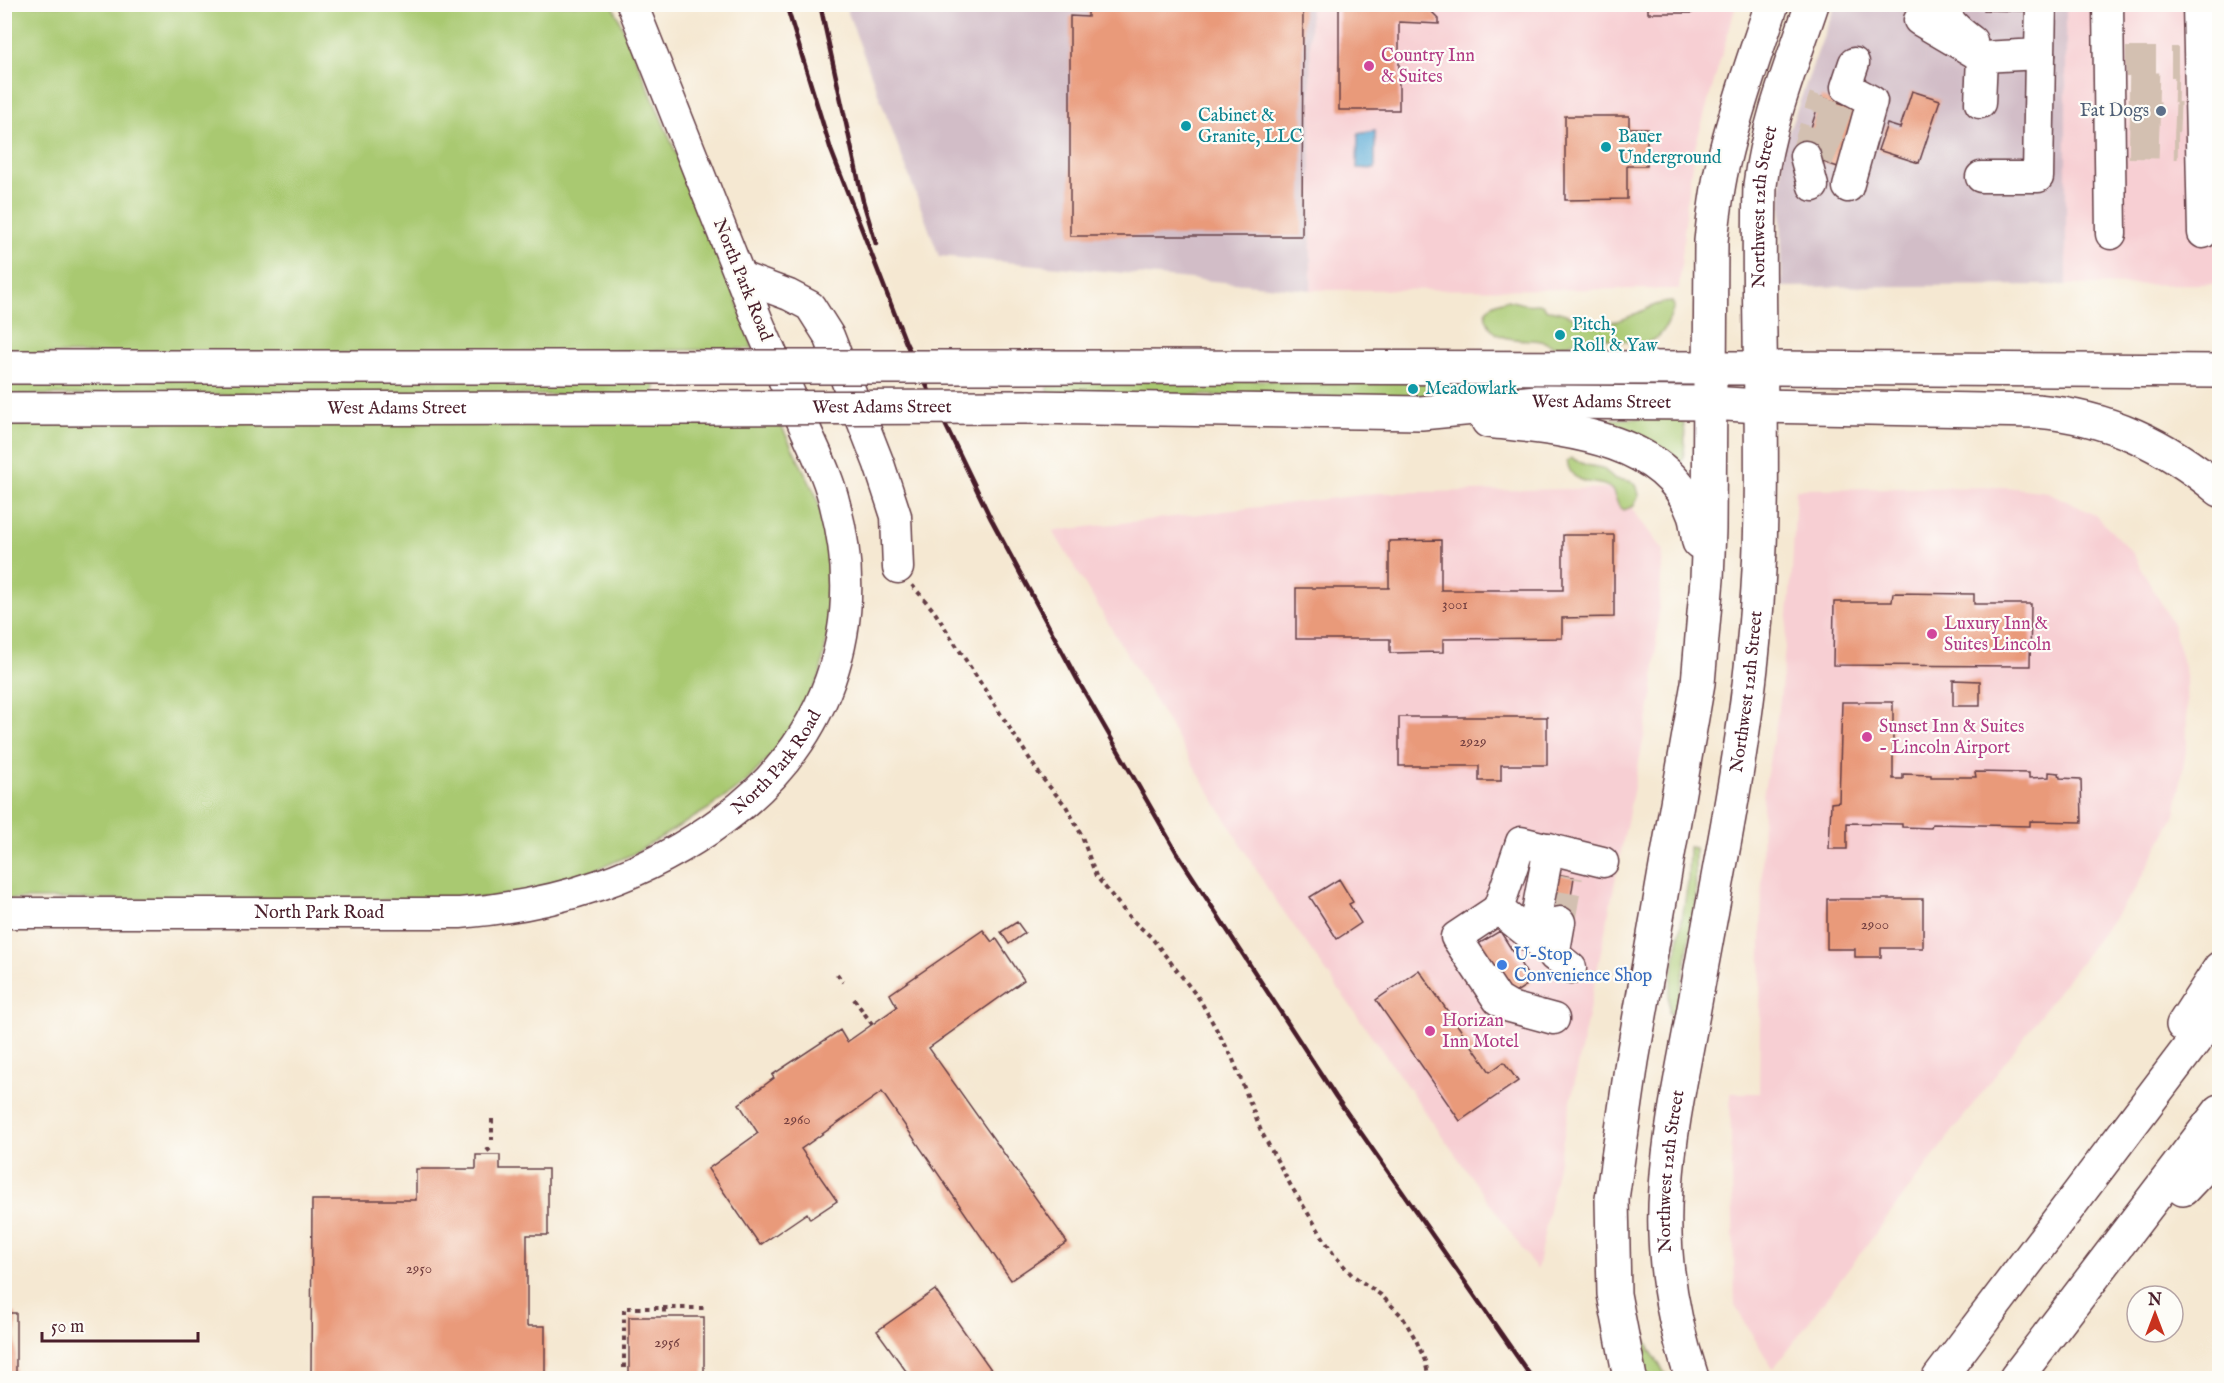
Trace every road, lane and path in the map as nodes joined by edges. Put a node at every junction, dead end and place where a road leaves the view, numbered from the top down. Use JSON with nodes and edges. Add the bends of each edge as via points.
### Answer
{"nodes":[{"id":1,"x":632,"y":4,"type":"edge"},
{"id":2,"x":1772,"y":4,"type":"edge"},
{"id":3,"x":1812,"y":4,"type":"edge"},
{"id":4,"x":1944,"y":4,"type":"edge"},
{"id":5,"x":1959,"y":4,"type":"edge"},
{"id":6,"x":2033,"y":4,"type":"edge"},
{"id":7,"x":2041,"y":4,"type":"edge"},
{"id":8,"x":2108,"y":4,"type":"edge"},
{"id":9,"x":2198,"y":4,"type":"edge"},
{"id":10,"x":1919,"y":20,"type":"dead end"},
{"id":11,"x":1988,"y":51,"type":"junction"},
{"id":12,"x":2040,"y":54,"type":"junction"},
{"id":13,"x":1841,"y":82,"type":"dead end"},
{"id":14,"x":1980,"y":103,"type":"dead end"},
{"id":15,"x":1805,"y":156,"type":"tunnel mouth"},
{"id":16,"x":1981,"y":177,"type":"dead end"},
{"id":17,"x":1813,"y":186,"type":"dead end"},
{"id":18,"x":1848,"y":187,"type":"dead end"},
{"id":19,"x":2204,"y":233,"type":"dead end"},
{"id":20,"x":2111,"y":234,"type":"dead end"},
{"id":21,"x":741,"y":277,"type":"junction"},
{"id":22,"x":4,"y":367,"type":"edge"},
{"id":23,"x":1709,"y":368,"type":"junction"},
{"id":24,"x":1760,"y":368,"type":"junction"},
{"id":25,"x":2220,"y":371,"type":"edge"},
{"id":26,"x":1709,"y":403,"type":"junction"},
{"id":27,"x":1760,"y":406,"type":"junction"},
{"id":28,"x":4,"y":409,"type":"edge"},
{"id":29,"x":1421,"y":413,"type":"junction"},
{"id":30,"x":2220,"y":490,"type":"edge"},
{"id":31,"x":898,"y":568,"type":"joint"},
{"id":32,"x":1707,"y":579,"type":"junction"},
{"id":33,"x":1563,"y":859,"type":"junction"},
{"id":34,"x":1604,"y":862,"type":"dead end"},
{"id":35,"x":1498,"y":909,"type":"junction"},
{"id":36,"x":4,"y":914,"type":"edge"},
{"id":37,"x":1560,"y":922,"type":"tunnel mouth"},
{"id":38,"x":1552,"y":954,"type":"junction"},
{"id":39,"x":2220,"y":968,"type":"edge"},
{"id":40,"x":837,"y":974,"type":"dead end"},
{"id":41,"x":843,"y":982,"type":"dead end"},
{"id":42,"x":854,"y":999,"type":"dead end"},
{"id":43,"x":2220,"y":1007,"type":"edge"},
{"id":44,"x":1554,"y":1019,"type":"dead end"},
{"id":45,"x":872,"y":1024,"type":"dead end"},
{"id":46,"x":2220,"y":1111,"type":"edge"},
{"id":47,"x":492,"y":1119,"type":"dead end"},
{"id":48,"x":492,"y":1140,"type":"dead end"},
{"id":49,"x":486,"y":1148,"type":"dead end"},
{"id":50,"x":2220,"y":1150,"type":"edge"},
{"id":51,"x":492,"y":1154,"type":"dead end"},
{"id":52,"x":2049,"y":1232,"type":"junction"},
{"id":53,"x":664,"y":1308,"type":"junction"},
{"id":54,"x":704,"y":1308,"type":"dead end"},
{"id":55,"x":664,"y":1317,"type":"dead end"},
{"id":56,"x":2061,"y":1319,"type":"junction"},
{"id":57,"x":624,"y":1368,"type":"dead end"},
{"id":58,"x":1429,"y":1378,"type":"edge"},
{"id":59,"x":1630,"y":1378,"type":"edge"},
{"id":60,"x":1692,"y":1378,"type":"edge"},
{"id":61,"x":1938,"y":1378,"type":"edge"},
{"id":62,"x":2016,"y":1378,"type":"edge"}],
"edges":[{"from":1,"to":21,"type":"street","name":"North Park Road"},
{"from":2,"to":23,"type":"main road","via":[[1735,116],[1716,200],[1711,241]]},
{"from":3,"to":24,"type":"main road","name":"Northwest 12th Street","via":[[1764,153],[1759,232]]},
{"from":4,"to":11,"type":"street","via":[[1959,31]]},
{"from":5,"to":11,"type":"street"},
{"from":6,"to":11,"type":"street","via":[[2033,20],[2026,36]]},
{"from":7,"to":12,"type":"street"},
{"from":8,"to":20,"type":"street","via":[[2119,101]]},
{"from":9,"to":19,"type":"street","via":[[2190,103]]},
{"from":10,"to":11,"type":"street"},
{"from":11,"to":12,"type":"street"},
{"from":11,"to":14,"type":"street"},
{"from":12,"to":16,"type":"street","via":[[2038,177]]},
{"from":13,"to":18,"type":"street","via":[[1872,102]]},
{"from":15,"to":17,"type":"street"},
{"from":21,"to":31,"type":"street","via":[[810,306],[829,336],[896,516]]},
{"from":21,"to":36,"type":"street","name":"North Park Road","via":[[825,474],[840,525],[845,577],[842,638],[828,687],[803,738],[762,788],[709,830],[623,877],[577,894],[499,910]]},
{"from":22,"to":23,"type":"main road","name":"West Adams Street","bridge":true},
{"from":23,"to":24,"type":"main road","name":"West Adams Street"},
{"from":23,"to":26,"type":"main road"},
{"from":24,"to":25,"type":"main road","name":"West Adams Street"},
{"from":24,"to":27,"type":"main road","name":"Northwest 12th Street"},
{"from":26,"to":27,"type":"main road","name":"West Adams Street"},
{"from":26,"to":29,"type":"main road","name":"West Adams Street","via":[[1537,402]]},
{"from":26,"to":32,"type":"main road"},
{"from":27,"to":30,"type":"main road","name":"West Adams Street","via":[[2069,414],[2106,424],[2175,456]]},
{"from":27,"to":60,"type":"main road","name":"Northwest 12th Street","via":[[1755,635],[1666,1188],[1668,1270]]},
{"from":28,"to":29,"type":"main road","name":"West Adams Street","bridge":true,"via":[[1028,407]]},
{"from":29,"to":32,"type":"main road","via":[[1558,429],[1613,442],[1637,453],[1672,479],[1694,515]]},
{"from":31,"to":58,"type":"path","via":[[934,611],[1042,778],[1066,806],[1096,876],[1200,1000],[1232,1057],[1261,1131],[1291,1186],[1334,1255],[1402,1316],[1416,1340]]},
{"from":32,"to":59,"type":"main road","via":[[1698,683],[1630,1071],[1612,1198],[1614,1293]]},
{"from":33,"to":34,"type":"street"},
{"from":33,"to":35,"type":"street","via":[[1521,842]]},
{"from":33,"to":38,"type":"street"},
{"from":35,"to":38,"type":"street"},
{"from":35,"to":44,"type":"street","via":[[1456,937],[1498,1000]]},
{"from":37,"to":38,"type":"street"},
{"from":39,"to":52,"type":"main road"},
{"from":40,"to":41,"type":"path"},
{"from":42,"to":45,"type":"path"},
{"from":43,"to":52,"type":"main road"},
{"from":46,"to":56,"type":"main road"},
{"from":47,"to":48,"type":"path"},
{"from":49,"to":51,"type":"path"},
{"from":50,"to":56,"type":"main road"},
{"from":52,"to":61,"type":"main road"},
{"from":53,"to":54,"type":"path"},
{"from":53,"to":55,"type":"path"},
{"from":53,"to":57,"type":"path","via":[[624,1308]]},
{"from":56,"to":62,"type":"main road"}]}
